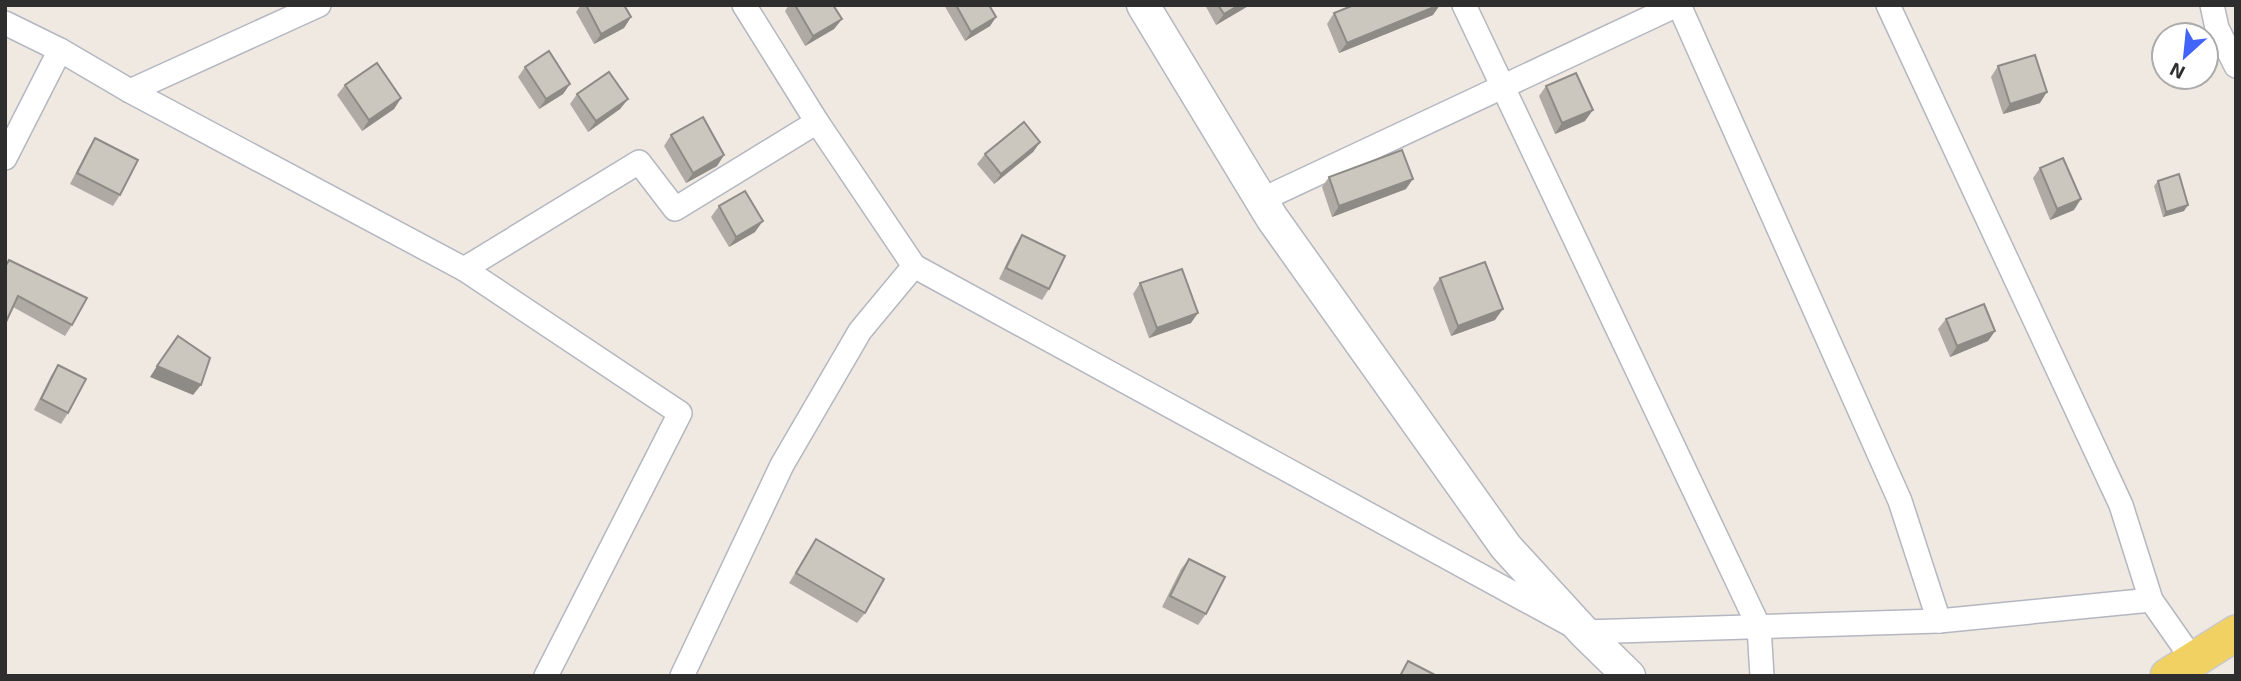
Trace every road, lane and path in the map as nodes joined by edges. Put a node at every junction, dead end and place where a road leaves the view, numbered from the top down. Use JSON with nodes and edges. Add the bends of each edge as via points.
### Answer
{"nodes":[{"id":1,"x":318,"y":5,"type":"edge"},
{"id":2,"x":744,"y":5,"type":"edge"},
{"id":3,"x":1143,"y":5,"type":"edge"},
{"id":4,"x":1464,"y":5,"type":"edge"},
{"id":5,"x":1678,"y":5,"type":"edge"},
{"id":6,"x":1888,"y":5,"type":"edge"},
{"id":7,"x":5,"y":23,"type":"edge"},
{"id":8,"x":2222,"y":23,"type":"edge"},
{"id":9,"x":60,"y":50,"type":"junction"},
{"id":10,"x":2236,"y":66,"type":"edge"},
{"id":11,"x":1502,"y":87,"type":"junction"},
{"id":12,"x":131,"y":91,"type":"junction"},
{"id":13,"x":817,"y":122,"type":"junction"},
{"id":14,"x":5,"y":158,"type":"edge"},
{"id":15,"x":1261,"y":200,"type":"junction"},
{"id":16,"x":914,"y":266,"type":"junction"},
{"id":17,"x":464,"y":269,"type":"junction"},
{"id":18,"x":2151,"y":600,"type":"junction"},
{"id":19,"x":1939,"y":621,"type":"junction"},
{"id":20,"x":1759,"y":626,"type":"junction"},
{"id":21,"x":1584,"y":632,"type":"junction"},
{"id":22,"x":2236,"y":633,"type":"edge"},
{"id":23,"x":2180,"y":668,"type":"edge"},
{"id":24,"x":546,"y":676,"type":"edge"},
{"id":25,"x":682,"y":676,"type":"edge"},
{"id":26,"x":1629,"y":676,"type":"edge"},
{"id":27,"x":1762,"y":676,"type":"edge"}],
"edges":[{"from":1,"to":12,"type":"street"},
{"from":2,"to":13,"type":"street"},
{"from":3,"to":15,"type":"street"},
{"from":4,"to":11,"type":"street"},
{"from":5,"to":11,"type":"street"},
{"from":5,"to":19,"type":"street","via":[[1900,501]]},
{"from":6,"to":18,"type":"street","via":[[2121,505]]},
{"from":7,"to":9,"type":"street"},
{"from":8,"to":10,"type":"street"},
{"from":9,"to":12,"type":"street"},
{"from":9,"to":14,"type":"street"},
{"from":11,"to":15,"type":"street"},
{"from":11,"to":20,"type":"street"},
{"from":12,"to":17,"type":"street"},
{"from":13,"to":16,"type":"street"},
{"from":13,"to":17,"type":"street","via":[[675,209],[639,162]]},
{"from":15,"to":21,"type":"street","via":[[1506,547]]},
{"from":16,"to":21,"type":"street"},
{"from":16,"to":25,"type":"street","via":[[860,331],[782,465]]},
{"from":17,"to":24,"type":"street","via":[[680,414]]},
{"from":18,"to":19,"type":"street"},
{"from":18,"to":23,"type":"street"},
{"from":19,"to":20,"type":"street"},
{"from":20,"to":21,"type":"street"},
{"from":20,"to":27,"type":"street"},
{"from":21,"to":26,"type":"street"},
{"from":22,"to":23,"type":"main road"}]}
